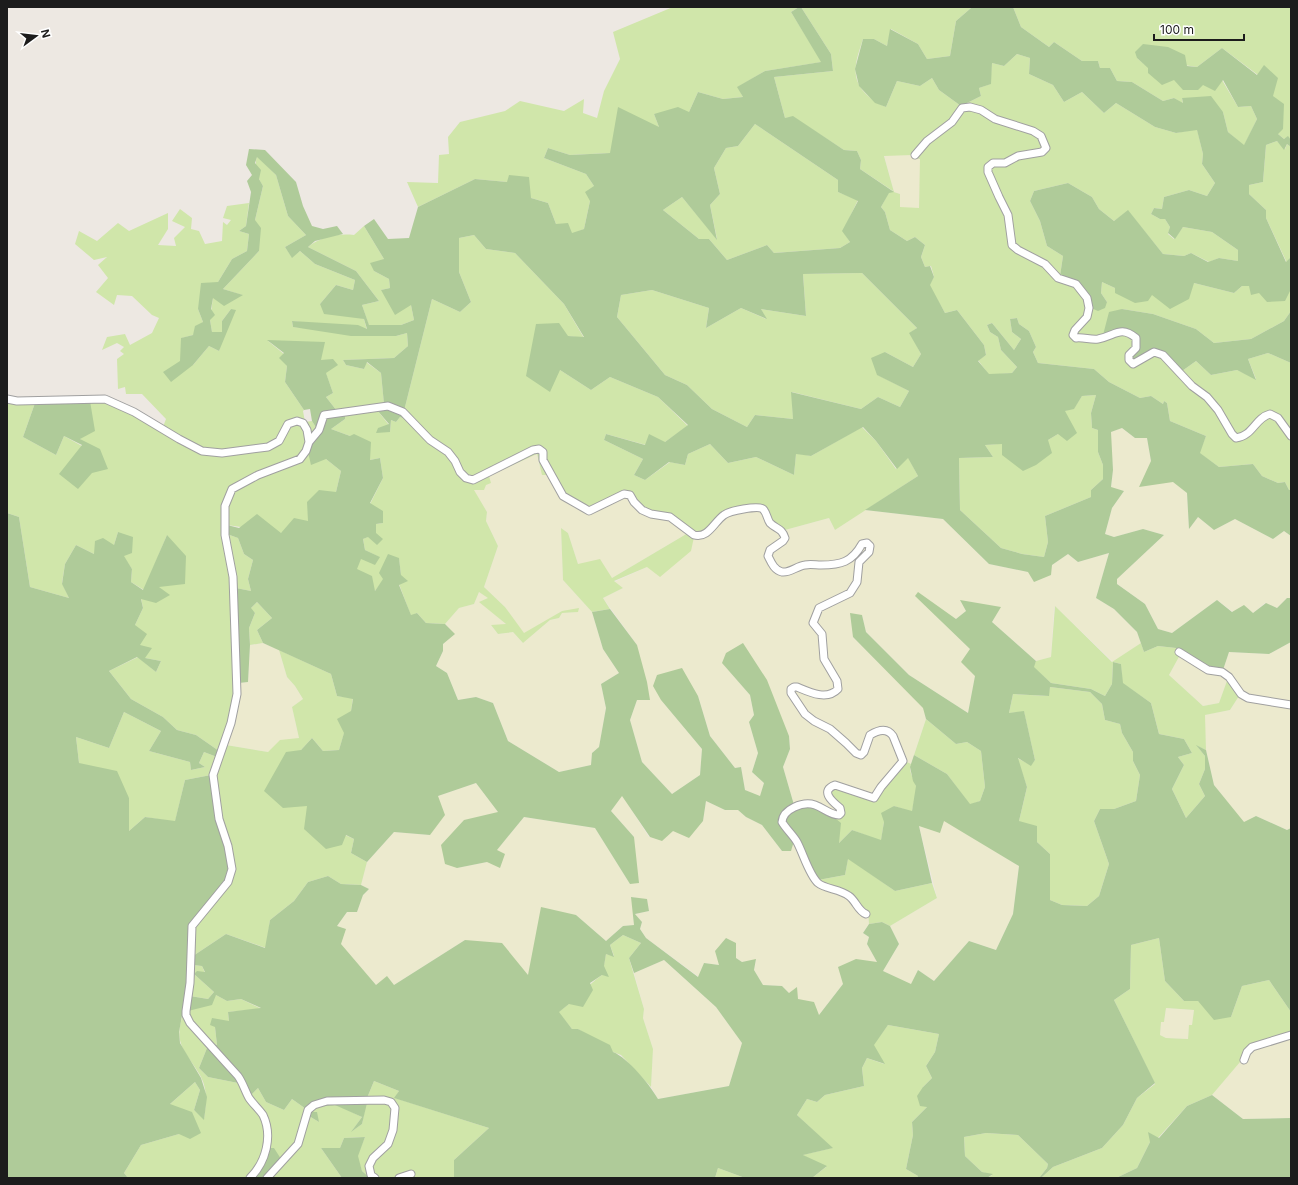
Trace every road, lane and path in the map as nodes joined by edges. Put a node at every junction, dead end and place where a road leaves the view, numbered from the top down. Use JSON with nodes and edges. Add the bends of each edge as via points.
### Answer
{"nodes":[{"id":1,"x":915,"y":155,"type":"dead end"},
{"id":2,"x":7,"y":398,"type":"edge"},
{"id":3,"x":1291,"y":436,"type":"edge"},
{"id":4,"x":309,"y":442,"type":"junction"},
{"id":5,"x":1179,"y":652,"type":"dead end"},
{"id":6,"x":1291,"y":705,"type":"edge"},
{"id":7,"x":866,"y":914,"type":"dead end"},
{"id":8,"x":1291,"y":1035,"type":"edge"},
{"id":9,"x":1244,"y":1060,"type":"dead end"},
{"id":10,"x":411,"y":1174,"type":"dead end"},
{"id":11,"x":250,"y":1178,"type":"edge"},
{"id":12,"x":267,"y":1178,"type":"edge"},
{"id":13,"x":375,"y":1178,"type":"edge"},
{"id":14,"x":399,"y":1178,"type":"edge"}],
"edges":[{"from":1,"to":3,"type":"street","via":[[927,141],[952,122],[962,108],[981,110],[995,119],[1041,136],[1046,148],[1042,152],[1018,156],[1005,163],[993,163],[988,167],[988,172],[1008,215],[1012,245],[1045,264],[1058,278],[1076,284],[1088,298],[1087,317],[1073,335],[1076,338],[1097,339],[1122,331],[1130,332],[1136,338],[1136,348],[1129,355],[1129,360],[1133,364],[1154,352],[1163,355],[1192,386],[1207,397],[1236,438],[1242,437],[1264,416],[1270,414],[1278,418]]},
{"from":2,"to":4,"type":"street","via":[[17,401],[105,399],[134,412],[202,452],[222,453],[268,447],[278,441],[288,424],[297,421],[307,430]]},
{"from":4,"to":7,"type":"street","via":[[319,430],[324,415],[388,406],[403,412],[430,440],[448,452],[466,478],[473,480],[539,449],[543,452],[543,460],[563,496],[590,511],[624,494],[630,495],[642,510],[670,517],[699,537],[725,514],[761,508],[769,522],[784,532],[785,538],[770,550],[768,556],[780,572],[787,572],[806,564],[833,565],[845,562],[856,554],[862,544],[867,543],[870,552],[859,562],[854,588],[850,593],[819,608],[813,623],[822,634],[824,659],[837,681],[838,689],[830,694],[813,694],[797,686],[791,689],[791,693],[805,714],[830,729],[856,753],[864,752],[870,735],[880,730],[890,732],[903,761],[874,798],[831,787],[828,796],[842,810],[839,815],[808,805],[795,807],[782,817],[782,822],[796,840],[816,881],[850,897]]},
{"from":4,"to":11,"type":"street","via":[[300,459],[258,475],[232,489],[225,506],[225,535],[233,577],[237,694],[231,723],[213,775],[219,819],[232,869],[228,882],[192,926],[186,1015],[190,1023],[238,1076],[248,1097],[262,1113],[266,1123],[267,1148],[262,1161]]},
{"from":5,"to":6,"type":"street","via":[[1208,670],[1222,672],[1229,677],[1241,694],[1248,698]]},
{"from":8,"to":9,"type":"street","via":[[1252,1047]]},
{"from":10,"to":14,"type":"street"},
{"from":12,"to":13,"type":"street","via":[[298,1144],[308,1110],[314,1104],[327,1101],[384,1100],[391,1102],[395,1108],[393,1130],[388,1144],[373,1158],[369,1166],[371,1175]]}]}
